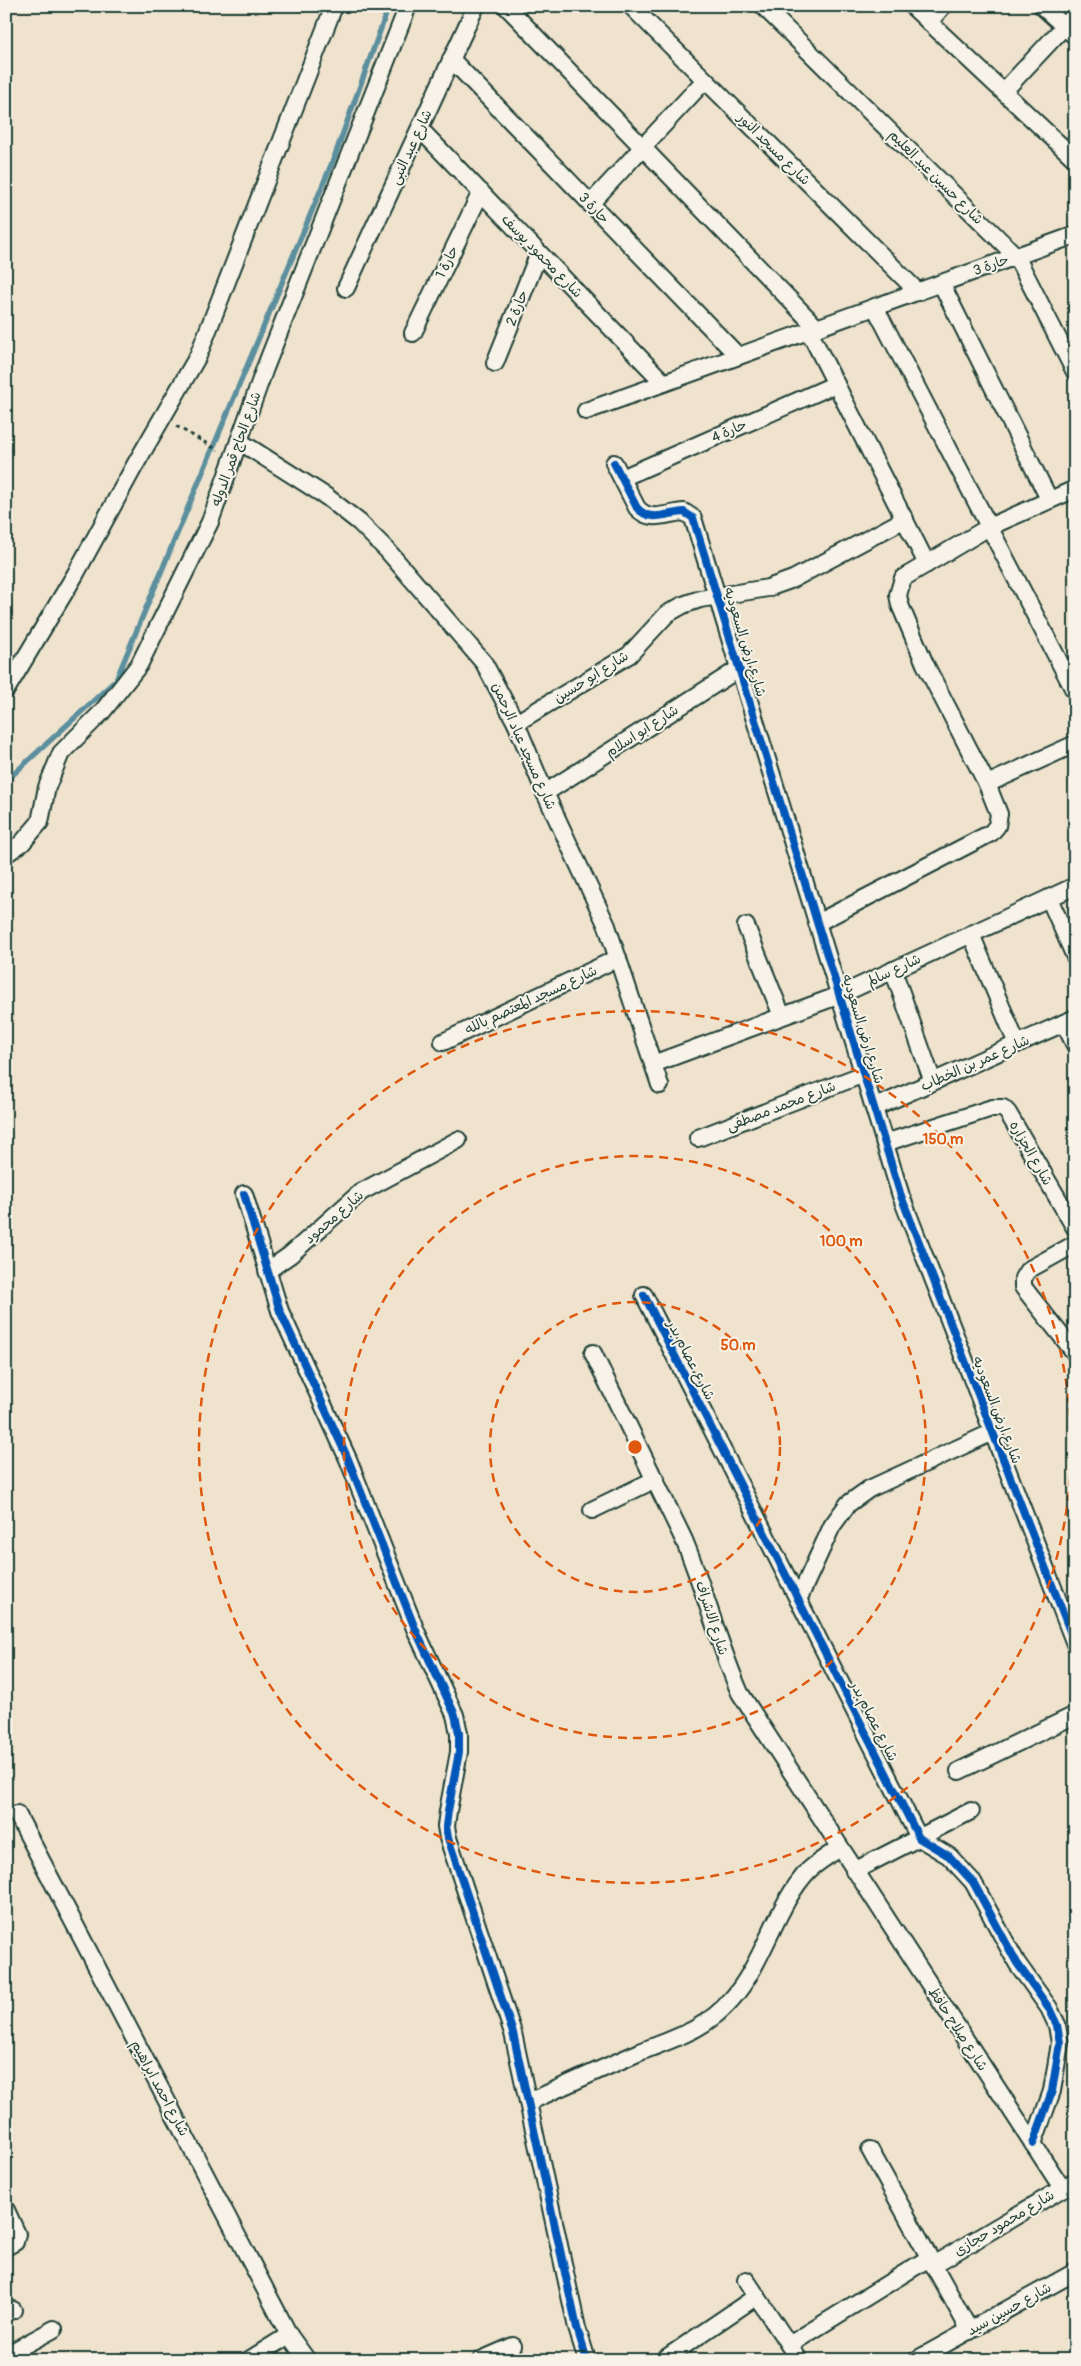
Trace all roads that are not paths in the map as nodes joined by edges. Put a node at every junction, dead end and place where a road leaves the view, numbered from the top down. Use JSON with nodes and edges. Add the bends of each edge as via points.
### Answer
{"nodes":[{"id":1,"x":334,"y":6,"type":"edge"},
{"id":2,"x":408,"y":6,"type":"edge"},
{"id":3,"x":476,"y":6,"type":"edge"},
{"id":4,"x":506,"y":6,"type":"edge"},
{"id":5,"x":630,"y":6,"type":"edge"},
{"id":6,"x":763,"y":6,"type":"edge"},
{"id":7,"x":912,"y":6,"type":"edge"},
{"id":8,"x":943,"y":6,"type":"edge"},
{"id":9,"x":1042,"y":6,"type":"edge"},
{"id":10,"x":929,"y":22,"type":"junction"},
{"id":11,"x":1071,"y":26,"type":"edge"},
{"id":12,"x":451,"y":59,"type":"junction"},
{"id":13,"x":705,"y":80,"type":"junction"},
{"id":14,"x":1004,"y":91,"type":"junction"},
{"id":15,"x":420,"y":129,"type":"junction"},
{"id":16,"x":643,"y":148,"type":"junction"},
{"id":17,"x":1075,"y":159,"type":"edge"},
{"id":18,"x":480,"y":192,"type":"junction"},
{"id":19,"x":590,"y":204,"type":"junction"},
{"id":20,"x":1075,"y":235,"type":"edge"},
{"id":21,"x":539,"y":253,"type":"junction"},
{"id":22,"x":1016,"y":256,"type":"junction"},
{"id":23,"x":942,"y":283,"type":"junction"},
{"id":24,"x":346,"y":288,"type":"dead end"},
{"id":25,"x":918,"y":292,"type":"junction"},
{"id":26,"x":875,"y":307,"type":"junction"},
{"id":27,"x":813,"y":330,"type":"junction"},
{"id":28,"x":413,"y":333,"type":"dead end"},
{"id":29,"x":738,"y":356,"type":"junction"},
{"id":30,"x":495,"y":363,"type":"dead end"},
{"id":31,"x":1075,"y":372,"type":"edge"},
{"id":32,"x":664,"y":383,"type":"junction"},
{"id":33,"x":836,"y":384,"type":"junction"},
{"id":34,"x":586,"y":411,"type":"dead end"},
{"id":35,"x":239,"y":441,"type":"junction"},
{"id":36,"x":614,"y":462,"type":"dead end"},
{"id":37,"x":622,"y":478,"type":"junction"},
{"id":38,"x":1075,"y":489,"type":"edge"},
{"id":39,"x":1049,"y":499,"type":"junction"},
{"id":40,"x":905,"y":520,"type":"junction"},
{"id":41,"x":989,"y":527,"type":"junction"},
{"id":42,"x":927,"y":564,"type":"junction"},
{"id":43,"x":718,"y":596,"type":"junction"},
{"id":44,"x":740,"y":668,"type":"junction"},
{"id":45,"x":6,"y":690,"type":"edge"},
{"id":46,"x":1075,"y":692,"type":"edge"},
{"id":47,"x":516,"y":723,"type":"junction"},
{"id":48,"x":1075,"y":744,"type":"edge"},
{"id":49,"x":987,"y":784,"type":"junction"},
{"id":50,"x":545,"y":793,"type":"junction"},
{"id":51,"x":6,"y":854,"type":"edge"},
{"id":52,"x":1075,"y":886,"type":"edge"},
{"id":53,"x":1049,"y":898,"type":"junction"},
{"id":54,"x":817,"y":923,"type":"junction"},
{"id":55,"x":746,"y":926,"type":"dead end"},
{"id":56,"x":972,"y":934,"type":"junction"},
{"id":57,"x":1075,"y":957,"type":"edge"},
{"id":58,"x":618,"y":958,"type":"junction"},
{"id":59,"x":893,"y":970,"type":"junction"},
{"id":60,"x":840,"y":995,"type":"junction"},
{"id":61,"x":782,"y":1016,"type":"junction"},
{"id":62,"x":1069,"y":1020,"type":"edge"},
{"id":63,"x":443,"y":1042,"type":"dead end"},
{"id":64,"x":1017,"y":1044,"type":"junction"},
{"id":65,"x":1075,"y":1044,"type":"edge"},
{"id":66,"x":653,"y":1064,"type":"junction"},
{"id":67,"x":864,"y":1074,"type":"junction"},
{"id":68,"x":933,"y":1082,"type":"junction"},
{"id":69,"x":660,"y":1085,"type":"dead end"},
{"id":70,"x":874,"y":1108,"type":"junction"},
{"id":71,"x":698,"y":1138,"type":"dead end"},
{"id":72,"x":458,"y":1140,"type":"dead end"},
{"id":73,"x":885,"y":1143,"type":"junction"},
{"id":74,"x":244,"y":1194,"type":"dead end"},
{"id":75,"x":1069,"y":1207,"type":"edge"},
{"id":76,"x":1075,"y":1228,"type":"edge"},
{"id":77,"x":1075,"y":1244,"type":"edge"},
{"id":78,"x":267,"y":1271,"type":"junction"},
{"id":79,"x":644,"y":1295,"type":"dead end"},
{"id":80,"x":593,"y":1352,"type":"dead end"},
{"id":81,"x":1075,"y":1352,"type":"edge"},
{"id":82,"x":993,"y":1432,"type":"junction"},
{"id":83,"x":656,"y":1479,"type":"junction"},
{"id":84,"x":592,"y":1510,"type":"dead end"},
{"id":85,"x":798,"y":1600,"type":"junction"},
{"id":86,"x":1075,"y":1644,"type":"edge"},
{"id":87,"x":1075,"y":1714,"type":"edge"},
{"id":88,"x":959,"y":1771,"type":"dead end"},
{"id":89,"x":971,"y":1812,"type":"dead end"},
{"id":90,"x":17,"y":1814,"type":"dead end"},
{"id":91,"x":919,"y":1838,"type":"junction"},
{"id":92,"x":840,"y":1848,"type":"junction"},
{"id":93,"x":854,"y":1871,"type":"junction"},
{"id":94,"x":529,"y":2102,"type":"junction"},
{"id":95,"x":1033,"y":2144,"type":"junction"},
{"id":96,"x":870,"y":2150,"type":"dead end"},
{"id":97,"x":1068,"y":2185,"type":"edge"},
{"id":98,"x":6,"y":2210,"type":"edge"},
{"id":99,"x":6,"y":2247,"type":"edge"},
{"id":100,"x":931,"y":2261,"type":"junction"},
{"id":101,"x":1075,"y":2272,"type":"edge"},
{"id":102,"x":746,"y":2280,"type":"dead end"},
{"id":103,"x":757,"y":2296,"type":"junction"},
{"id":104,"x":54,"y":2329,"type":"dead end"},
{"id":105,"x":970,"y":2331,"type":"junction"},
{"id":106,"x":289,"y":2335,"type":"junction"},
{"id":107,"x":790,"y":2345,"type":"junction"},
{"id":108,"x":513,"y":2346,"type":"dead end"},
{"id":109,"x":6,"y":2355,"type":"edge"},
{"id":110,"x":249,"y":2360,"type":"edge"},
{"id":111,"x":307,"y":2360,"type":"edge"},
{"id":112,"x":481,"y":2360,"type":"edge"},
{"id":113,"x":587,"y":2360,"type":"edge"},
{"id":114,"x":663,"y":2360,"type":"edge"},
{"id":115,"x":799,"y":2360,"type":"edge"},
{"id":116,"x":916,"y":2360,"type":"edge"}],
"edges":[{"from":1,"to":45,"type":"street","via":[[198,356],[75,575]]},
{"from":2,"to":35,"type":"street","name":"شارع الحاج قمر الدوله"},
{"from":3,"to":12,"type":"street","name":"شارع عبد النبى"},
{"from":4,"to":16,"type":"street"},
{"from":5,"to":13,"type":"street","name":"شارع مسجد النور"},
{"from":6,"to":22,"type":"street","name":"شارع حسين عبد العليم"},
{"from":7,"to":10,"type":"street"},
{"from":8,"to":10,"type":"street"},
{"from":9,"to":11,"type":"street"},
{"from":10,"to":14,"type":"street"},
{"from":11,"to":14,"type":"street"},
{"from":12,"to":15,"type":"street","name":"شارع عبد النبى"},
{"from":12,"to":19,"type":"street","name":"حارة 3"},
{"from":13,"to":16,"type":"street"},
{"from":13,"to":25,"type":"street","name":"شارع مسجد النور"},
{"from":14,"to":17,"type":"street"},
{"from":15,"to":18,"type":"street","name":"شارع محمود يوسف"},
{"from":15,"to":24,"type":"street","name":"شارع عبد النبى"},
{"from":16,"to":19,"type":"street"},
{"from":16,"to":27,"type":"street"},
{"from":18,"to":21,"type":"street","name":"شارع محمود يوسف"},
{"from":18,"to":28,"type":"street","name":"حارة 1"},
{"from":19,"to":29,"type":"street","name":"حارة 3"},
{"from":20,"to":22,"type":"street","name":"حارة 3"},
{"from":21,"to":30,"type":"street","name":"حارة 2"},
{"from":21,"to":32,"type":"street","name":"شارع محمود يوسف"},
{"from":22,"to":23,"type":"street","name":"حارة 3"},
{"from":22,"to":31,"type":"street","name":"شارع حسين عبد العليم"},
{"from":23,"to":25,"type":"street","name":"حارة 3"},
{"from":23,"to":39,"type":"street"},
{"from":25,"to":26,"type":"street","name":"حارة 3"},
{"from":26,"to":27,"type":"street","name":"حارة 3"},
{"from":26,"to":41,"type":"street"},
{"from":27,"to":29,"type":"street","name":"حارة 3"},
{"from":27,"to":33,"type":"street"},
{"from":29,"to":32,"type":"street","name":"حارة 3"},
{"from":32,"to":34,"type":"street","name":"حارة 3"},
{"from":33,"to":37,"type":"street","name":"حارة 4"},
{"from":33,"to":40,"type":"street"},
{"from":35,"to":47,"type":"street","name":"شارع مسجد عباد الرحمن","via":[[328,497],[388,550],[484,663]]},
{"from":35,"to":51,"type":"street","name":"شارع الحاج قمر الدوله","via":[[210,522],[139,665],[102,712],[61,754],[47,787],[40,822],[22,843]]},
{"from":36,"to":37,"type":"street","name":"شارع ارض السعوديه"},
{"from":37,"to":43,"type":"street","name":"شارع ارض السعوديه","via":[[641,513],[654,517],[680,512],[691,515]]},
{"from":38,"to":39,"type":"street"},
{"from":39,"to":41,"type":"street"},
{"from":40,"to":42,"type":"street"},
{"from":40,"to":43,"type":"street","name":"شارع ابو حسين","via":[[793,580],[768,588]]},
{"from":41,"to":42,"type":"street"},
{"from":41,"to":46,"type":"street"},
{"from":42,"to":49,"type":"street","via":[[904,578],[898,595],[900,605],[925,664]]},
{"from":43,"to":44,"type":"street","name":"شارع ارض السعوديه"},
{"from":43,"to":47,"type":"street","name":"شارع ابو حسين","via":[[682,605],[667,614],[629,655]]},
{"from":44,"to":50,"type":"street","name":"شارع ابو اسلام"},
{"from":44,"to":54,"type":"street","name":"شارع ارض السعوديه"},
{"from":47,"to":50,"type":"street","name":"شارع مسجد عباد الرحمن"},
{"from":48,"to":49,"type":"street"},
{"from":49,"to":54,"type":"street","via":[[1000,820],[991,833]]},
{"from":50,"to":58,"type":"street","name":"شارع مسجد عباد الرحمن","via":[[593,894]]},
{"from":52,"to":53,"type":"street","name":"شارع سالم"},
{"from":53,"to":56,"type":"street","name":"شارع سالم"},
{"from":53,"to":57,"type":"street"},
{"from":54,"to":60,"type":"street","name":"شارع ارض السعوديه"},
{"from":55,"to":61,"type":"street"},
{"from":56,"to":59,"type":"street","name":"شارع سالم"},
{"from":56,"to":64,"type":"street"},
{"from":58,"to":63,"type":"street","name":"شارع مسجد المعتصم بالله"},
{"from":58,"to":66,"type":"street","name":"شارع مسجد عباد الرحمن"},
{"from":59,"to":60,"type":"street","name":"شارع سالم"},
{"from":59,"to":68,"type":"street"},
{"from":60,"to":61,"type":"street","name":"شارع سالم"},
{"from":60,"to":67,"type":"street","name":"شارع ارض السعوديه"},
{"from":61,"to":66,"type":"street","name":"شارع سالم"},
{"from":62,"to":64,"type":"street","name":"شارع عمر بن الخطاب"},
{"from":62,"to":65,"type":"street"},
{"from":64,"to":68,"type":"street","name":"شارع عمر بن الخطاب"},
{"from":66,"to":69,"type":"street","name":"شارع مسجد عباد الرحمن"},
{"from":67,"to":70,"type":"street","name":"شارع ارض السعوديه"},
{"from":67,"to":71,"type":"street","name":"شارع محمد مصطفى"},
{"from":68,"to":70,"type":"street","name":"شارع عمر بن الخطاب"},
{"from":70,"to":73,"type":"street","name":"شارع ارض السعوديه"},
{"from":72,"to":78,"type":"street","name":"شارع محمود","via":[[361,1192]]},
{"from":73,"to":75,"type":"street","name":"شارع الجزاره","via":[[992,1108],[1003,1108]]},
{"from":73,"to":82,"type":"street","name":"شارع ارض السعوديه","via":[[901,1196]]},
{"from":74,"to":78,"type":"street"},
{"from":75,"to":76,"type":"street","name":"شارع الجزاره"},
{"from":77,"to":81,"type":"street","via":[[1028,1270],[1022,1282]]},
{"from":78,"to":94,"type":"street","via":[[280,1312],[348,1459],[416,1631],[455,1715],[459,1752],[446,1826],[448,1838],[513,2033]]},
{"from":79,"to":85,"type":"street","name":"شارع عصام بدر"},
{"from":80,"to":83,"type":"street","name":"شارع الاشراف"},
{"from":82,"to":85,"type":"street","via":[[869,1489],[848,1504],[832,1526]]},
{"from":82,"to":86,"type":"street","name":"شارع ارض السعوديه"},
{"from":83,"to":84,"type":"street"},
{"from":83,"to":92,"type":"street","name":"شارع الاشراف","via":[[697,1571],[740,1692]]},
{"from":85,"to":91,"type":"street","name":"شارع عصام بدر"},
{"from":87,"to":88,"type":"street"},
{"from":89,"to":91,"type":"street"},
{"from":90,"to":106,"type":"street","name":"شارع احمد ابراهيم"},
{"from":91,"to":93,"type":"street"},
{"from":91,"to":95,"type":"street","via":[[949,1856],[973,1882],[1017,1963],[1050,2008],[1057,2025],[1060,2043],[1052,2091]]},
{"from":92,"to":93,"type":"street","name":"شارع الاشراف"},
{"from":92,"to":94,"type":"street","via":[[824,1858],[797,1886],[752,1972],[731,2001],[707,2023]]},
{"from":93,"to":95,"type":"street","name":"شارع صلاح حافظ"},
{"from":94,"to":113,"type":"street","via":[[577,2328]]},
{"from":95,"to":97,"type":"street","name":"شارع صلاح حافظ"},
{"from":96,"to":100,"type":"street"},
{"from":97,"to":100,"type":"street","name":"شارع محمود حجازى"},
{"from":98,"to":99,"type":"street","via":[[17,2237]]},
{"from":100,"to":105,"type":"street"},
{"from":100,"to":107,"type":"street","name":"شارع محمود حجازى"},
{"from":101,"to":105,"type":"street","name":"شارع حسين سيد"},
{"from":102,"to":103,"type":"street"},
{"from":103,"to":107,"type":"street"},
{"from":103,"to":114,"type":"street"},
{"from":104,"to":109,"type":"street"},
{"from":105,"to":116,"type":"street","name":"شارع حسين سيد"},
{"from":106,"to":110,"type":"street"},
{"from":106,"to":111,"type":"street","name":"شارع احمد ابراهيم"},
{"from":107,"to":115,"type":"street"},
{"from":108,"to":112,"type":"street"}]}
